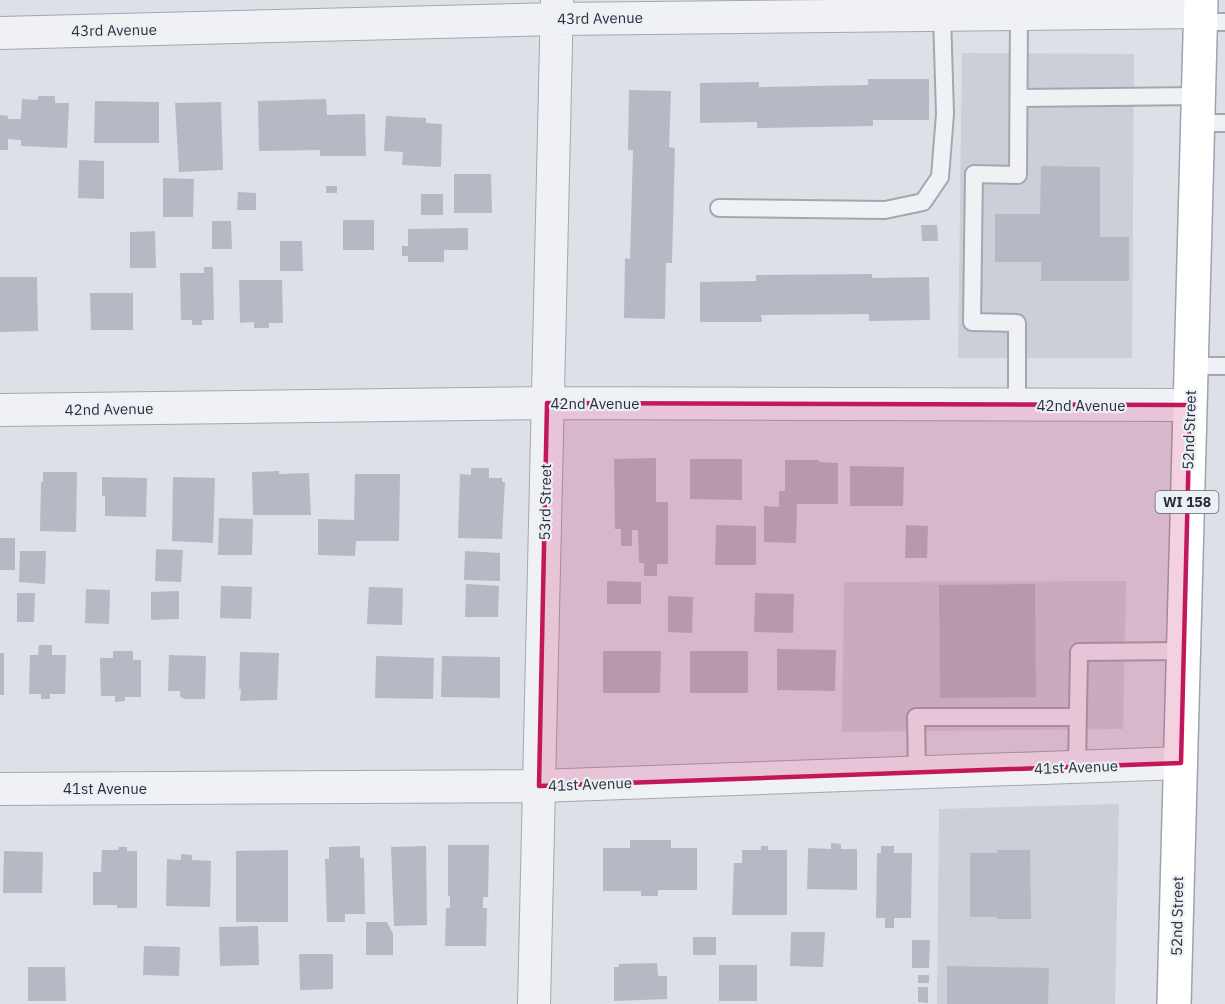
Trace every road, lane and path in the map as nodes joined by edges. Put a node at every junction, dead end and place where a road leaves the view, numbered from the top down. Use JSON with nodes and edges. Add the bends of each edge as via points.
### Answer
{"nodes":[{"id":1,"x":556,"y":9,"type":"edge"},
{"id":2,"x":1010,"y":10,"type":"edge"},
{"id":3,"x":1207,"y":14,"type":"edge"},
{"id":4,"x":942,"y":15,"type":"junction"},
{"id":5,"x":0,"y":33,"type":"edge"},
{"id":6,"x":1019,"y":98,"type":"junction"},
{"id":7,"x":1207,"y":114,"type":"edge"},
{"id":8,"x":719,"y":208,"type":"dead end"},
{"id":9,"x":1191,"y":366,"type":"junction"},
{"id":10,"x":1225,"y":366,"type":"edge"},
{"id":11,"x":547,"y":403,"type":"junction"},
{"id":12,"x":1017,"y":405,"type":"junction"},
{"id":13,"x":1190,"y":405,"type":"junction"},
{"id":14,"x":0,"y":410,"type":"edge"},
{"id":15,"x":1183,"y":651,"type":"junction"},
{"id":16,"x":1078,"y":717,"type":"junction"},
{"id":17,"x":1181,"y":764,"type":"junction"},
{"id":18,"x":1077,"y":767,"type":"junction"},
{"id":19,"x":917,"y":773,"type":"junction"},
{"id":20,"x":539,"y":786,"type":"junction"},
{"id":21,"x":0,"y":789,"type":"edge"},
{"id":22,"x":534,"y":1004,"type":"edge"},
{"id":23,"x":1174,"y":1004,"type":"edge"}],
"edges":[{"from":1,"to":4,"type":"street","name":"43rd Avenue"},
{"from":1,"to":5,"type":"street","name":"43rd Avenue"},
{"from":1,"to":11,"type":"street","name":"53rd Street"},
{"from":2,"to":3,"type":"street","name":"43rd Avenue"},
{"from":2,"to":4,"type":"street","name":"43rd Avenue"},
{"from":2,"to":6,"type":"lane"},
{"from":3,"to":7,"type":"main road","name":"52nd Street","number":"WI 158"},
{"from":4,"to":8,"type":"lane","via":[[945,114],[940,177],[923,202],[885,210]]},
{"from":6,"to":7,"type":"lane"},
{"from":6,"to":12,"type":"lane","via":[[1018,175],[974,174],[972,322],[1017,323]]},
{"from":7,"to":9,"type":"main road","name":"52nd Street","number":"WI 158"},
{"from":9,"to":10,"type":"lane"},
{"from":9,"to":13,"type":"main road","name":"52nd Street","number":"WI 158"},
{"from":11,"to":12,"type":"street","name":"42nd Avenue"},
{"from":11,"to":14,"type":"street","name":"42nd Avenue"},
{"from":11,"to":20,"type":"street","name":"53rd Street"},
{"from":12,"to":13,"type":"street","name":"42nd Avenue"},
{"from":13,"to":15,"type":"main road","name":"52nd Street","number":"WI 158"},
{"from":15,"to":16,"type":"lane","via":[[1079,652]]},
{"from":15,"to":17,"type":"main road","name":"52nd Street","number":"WI 158"},
{"from":16,"to":18,"type":"lane"},
{"from":16,"to":19,"type":"lane","via":[[916,717]]},
{"from":17,"to":18,"type":"street","name":"41st Avenue"},
{"from":17,"to":23,"type":"main road","name":"52nd Street","number":"WI 158"},
{"from":18,"to":19,"type":"street","name":"41st Avenue"},
{"from":19,"to":20,"type":"street","name":"41st Avenue"},
{"from":20,"to":21,"type":"street","name":"41st Avenue"},
{"from":20,"to":22,"type":"street","name":"53rd Street"}]}
